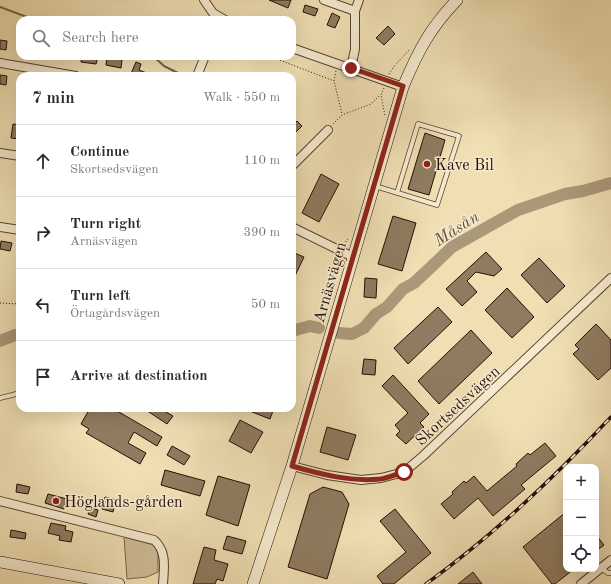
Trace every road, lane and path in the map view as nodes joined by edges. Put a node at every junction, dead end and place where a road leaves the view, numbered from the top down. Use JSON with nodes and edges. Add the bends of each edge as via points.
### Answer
{"nodes":[{"id":1,"x":204,"y":0,"type":"edge"},
{"id":2,"x":324,"y":0,"type":"edge"},
{"id":3,"x":359,"y":0,"type":"edge"},
{"id":4,"x":457,"y":0,"type":"edge"},
{"id":5,"x":355,"y":11,"type":"junction"},
{"id":6,"x":213,"y":16,"type":"edge"},
{"id":7,"x":296,"y":49,"type":"edge"},
{"id":8,"x":203,"y":60,"type":"edge"},
{"id":9,"x":279,"y":60,"type":"edge"},
{"id":10,"x":338,"y":63,"type":"junction"},
{"id":11,"x":0,"y":64,"type":"edge"},
{"id":12,"x":351,"y":68,"type":"junction"},
{"id":13,"x":51,"y":72,"type":"edge"},
{"id":14,"x":199,"y":72,"type":"edge"},
{"id":15,"x":334,"y":81,"type":"junction"},
{"id":16,"x":403,"y":86,"type":"junction"},
{"id":17,"x":381,"y":95,"type":"dead end"},
{"id":18,"x":342,"y":115,"type":"junction"},
{"id":19,"x":328,"y":130,"type":"joint"},
{"id":20,"x":0,"y":153,"type":"edge"},
{"id":21,"x":16,"y":155,"type":"edge"},
{"id":22,"x":296,"y":162,"type":"edge"},
{"id":23,"x":375,"y":186,"type":"junction"},
{"id":24,"x":397,"y":193,"type":"junction"},
{"id":25,"x":0,"y":227,"type":"edge"},
{"id":26,"x":296,"y":228,"type":"edge"},
{"id":27,"x":16,"y":229,"type":"edge"},
{"id":28,"x":353,"y":257,"type":"junction"},
{"id":29,"x":611,"y":278,"type":"edge"},
{"id":30,"x":0,"y":303,"type":"edge"},
{"id":31,"x":16,"y":304,"type":"edge"},
{"id":32,"x":16,"y":394,"type":"edge"},
{"id":33,"x":0,"y":398,"type":"edge"},
{"id":34,"x":292,"y":466,"type":"junction"},
{"id":35,"x":0,"y":501,"type":"edge"},
{"id":36,"x":611,"y":560,"type":"edge"},
{"id":37,"x":0,"y":562,"type":"edge"},
{"id":38,"x":601,"y":568,"type":"junction"},
{"id":39,"x":611,"y":573,"type":"edge"},
{"id":40,"x":119,"y":584,"type":"edge"},
{"id":41,"x":163,"y":584,"type":"edge"},
{"id":42,"x":254,"y":584,"type":"edge"},
{"id":43,"x":581,"y":584,"type":"edge"}],
"edges":[{"from":1,"to":6,"type":"street"},
{"from":2,"to":5,"type":"street"},
{"from":3,"to":5,"type":"street"},
{"from":4,"to":16,"type":"street","name":"Arnäsvägen","via":[[432,29],[418,52]]},
{"from":5,"to":12,"type":"street","via":[[355,49]]},
{"from":7,"to":10,"type":"street"},
{"from":8,"to":14,"type":"street"},
{"from":9,"to":15,"type":"path"},
{"from":10,"to":12,"type":"street"},
{"from":10,"to":15,"type":"path"},
{"from":11,"to":13,"type":"street"},
{"from":12,"to":16,"type":"street"},
{"from":15,"to":18,"type":"path"},
{"from":16,"to":23,"type":"street","name":"Arnäsvägen"},
{"from":17,"to":18,"type":"path","via":[[371,104]]},
{"from":18,"to":19,"type":"path"},
{"from":19,"to":22,"type":"street"},
{"from":20,"to":21,"type":"street"},
{"from":23,"to":24,"type":"lane"},
{"from":23,"to":28,"type":"street","name":"Arnäsvägen"},
{"from":24,"to":24,"type":"lane","via":[[437,205],[459,136],[418,124]]},
{"from":25,"to":27,"type":"street"},
{"from":26,"to":28,"type":"street"},
{"from":28,"to":34,"type":"street","name":"Arnäsvägen"},
{"from":29,"to":34,"type":"street","name":"Skortsedsvägen","via":[[404,472],[361,480]]},
{"from":30,"to":31,"type":"path"},
{"from":32,"to":33,"type":"lane"},
{"from":34,"to":42,"type":"street","name":"Arnäsvägen"},
{"from":35,"to":41,"type":"street","via":[[154,540],[160,545],[164,558]]},
{"from":36,"to":38,"type":"street"},
{"from":37,"to":40,"type":"street"},
{"from":38,"to":39,"type":"lane"},
{"from":38,"to":43,"type":"street"}]}
